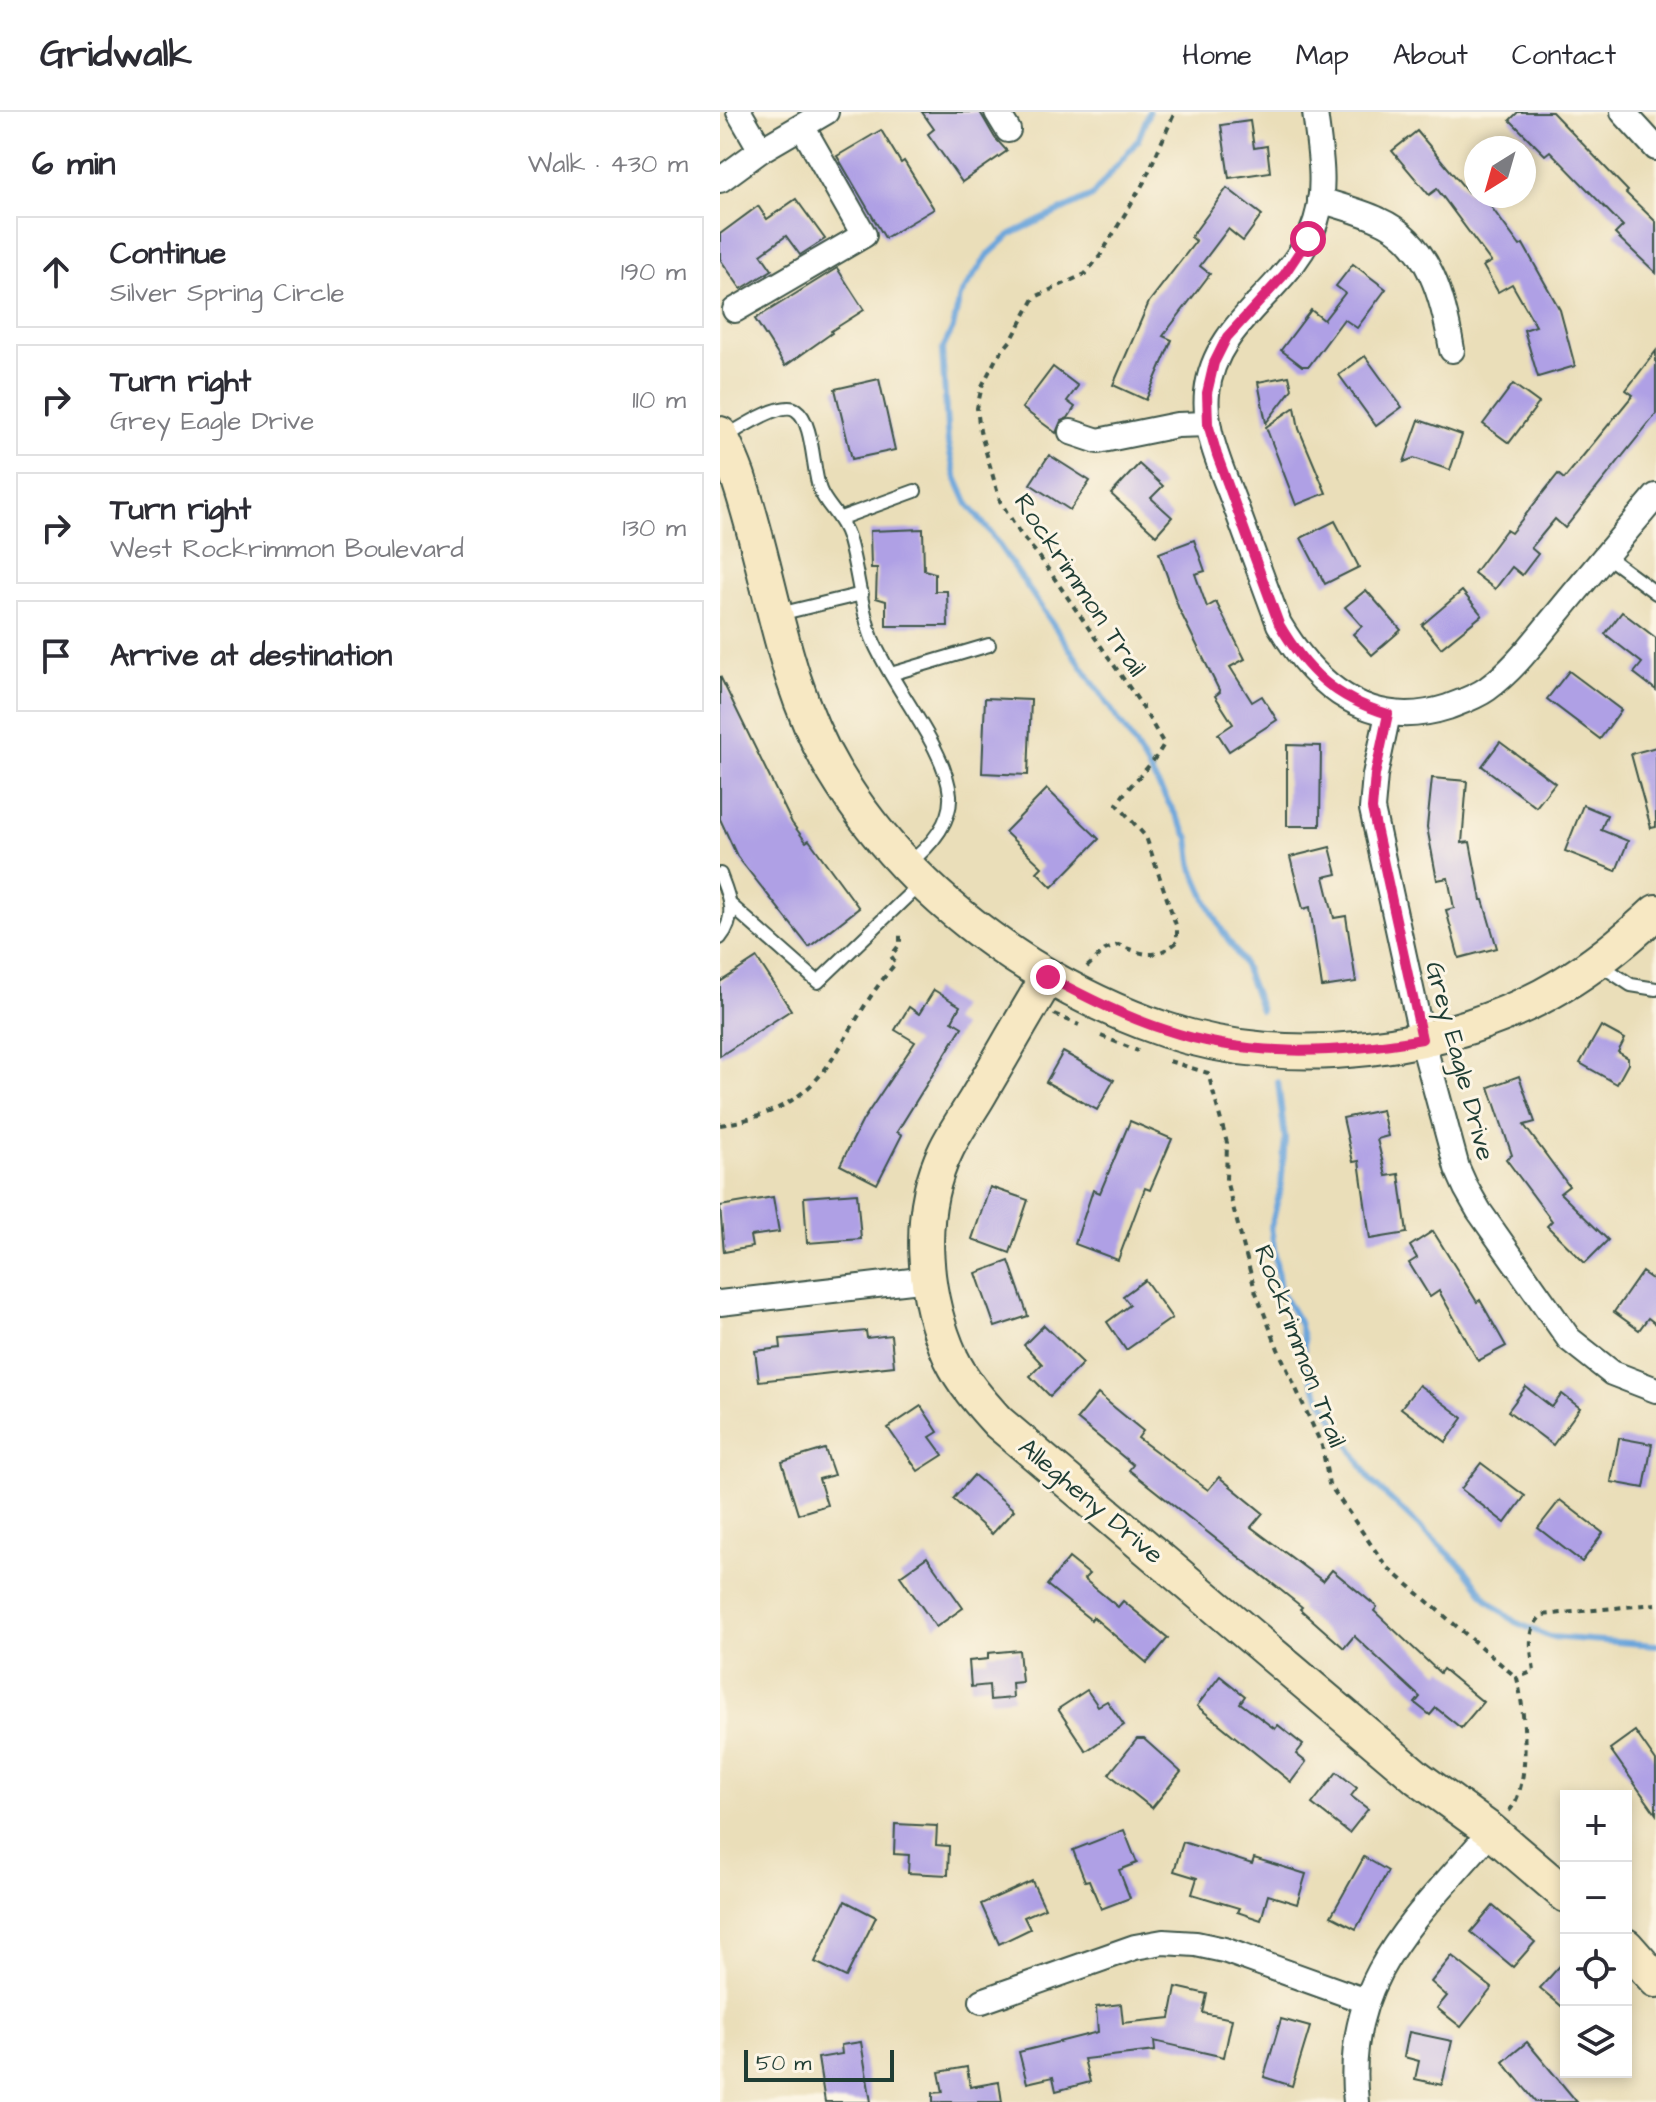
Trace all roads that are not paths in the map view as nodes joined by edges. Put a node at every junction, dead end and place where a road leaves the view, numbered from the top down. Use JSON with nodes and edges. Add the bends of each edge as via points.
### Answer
{"nodes":[{"id":1,"x":739,"y":112,"type":"edge"},
{"id":2,"x":826,"y":112,"type":"edge"},
{"id":3,"x":1315,"y":112,"type":"edge"},
{"id":4,"x":1623,"y":112,"type":"edge"},
{"id":5,"x":803,"y":128,"type":"junction"},
{"id":6,"x":1656,"y":148,"type":"edge"},
{"id":7,"x":761,"y":150,"type":"junction"},
{"id":8,"x":720,"y":180,"type":"edge"},
{"id":9,"x":1320,"y":200,"type":"junction"},
{"id":10,"x":735,"y":310,"type":"dead end"},
{"id":11,"x":1452,"y":350,"type":"dead end"},
{"id":12,"x":1208,"y":424,"type":"junction"},
{"id":13,"x":1071,"y":432,"type":"dead end"},
{"id":14,"x":721,"y":436,"type":"edge"},
{"id":15,"x":915,"y":491,"type":"dead end"},
{"id":16,"x":1656,"y":496,"type":"edge"},
{"id":17,"x":841,"y":518,"type":"junction"},
{"id":18,"x":1606,"y":556,"type":"junction"},
{"id":19,"x":1656,"y":593,"type":"edge"},
{"id":20,"x":862,"y":594,"type":"junction"},
{"id":21,"x":774,"y":615,"type":"junction"},
{"id":22,"x":989,"y":645,"type":"dead end"},
{"id":23,"x":891,"y":674,"type":"junction"},
{"id":24,"x":1388,"y":714,"type":"junction"},
{"id":25,"x":720,"y":874,"type":"edge"},
{"id":26,"x":914,"y":874,"type":"junction"},
{"id":27,"x":732,"y":906,"type":"junction"},
{"id":28,"x":1656,"y":912,"type":"edge"},
{"id":29,"x":720,"y":938,"type":"edge"},
{"id":30,"x":1596,"y":962,"type":"junction"},
{"id":31,"x":1048,"y":977,"type":"junction"},
{"id":32,"x":1656,"y":989,"type":"edge"},
{"id":33,"x":1422,"y":1039,"type":"junction"},
{"id":34,"x":929,"y":1279,"type":"junction"},
{"id":35,"x":720,"y":1303,"type":"edge"},
{"id":36,"x":1656,"y":1390,"type":"edge"},
{"id":37,"x":1491,"y":1831,"type":"junction"},
{"id":38,"x":1560,"y":1890,"type":"edge"},
{"id":39,"x":1632,"y":1953,"type":"edge"},
{"id":40,"x":1656,"y":1980,"type":"edge"},
{"id":41,"x":982,"y":2001,"type":"dead end"},
{"id":42,"x":1366,"y":2001,"type":"junction"},
{"id":43,"x":1356,"y":2102,"type":"edge"}],
"edges":[{"from":1,"to":7,"type":"street"},
{"from":2,"to":5,"type":"street"},
{"from":3,"to":9,"type":"street"},
{"from":4,"to":6,"type":"street"},
{"from":5,"to":7,"type":"street"},
{"from":5,"to":10,"type":"street","via":[[864,235]]},
{"from":7,"to":8,"type":"street"},
{"from":9,"to":11,"type":"street","via":[[1381,220],[1408,239],[1434,277]]},
{"from":9,"to":12,"type":"street","via":[[1316,221],[1297,257],[1227,337],[1214,363],[1207,393]]},
{"from":12,"to":13,"type":"street","via":[[1098,441]]},
{"from":12,"to":24,"type":"street","via":[[1279,624],[1294,650],[1334,691]]},
{"from":14,"to":17,"type":"lane","via":[[783,406],[795,409],[805,420],[820,492]]},
{"from":14,"to":21,"type":"main road","via":[[740,482]]},
{"from":15,"to":17,"type":"lane"},
{"from":16,"to":18,"type":"street"},
{"from":17,"to":20,"type":"lane"},
{"from":18,"to":19,"type":"lane"},
{"from":18,"to":24,"type":"street","via":[[1520,659],[1486,690],[1438,710]]},
{"from":20,"to":21,"type":"lane"},
{"from":20,"to":23,"type":"lane","via":[[872,636]]},
{"from":21,"to":26,"type":"main road","via":[[794,684],[834,770],[858,808]]},
{"from":22,"to":23,"type":"lane"},
{"from":23,"to":26,"type":"lane","via":[[940,759],[951,799]]},
{"from":24,"to":33,"type":"street","name":"Grey Eagle Drive","via":[[1372,809]]},
{"from":25,"to":27,"type":"lane"},
{"from":26,"to":27,"type":"lane","via":[[818,982]]},
{"from":26,"to":31,"type":"main road","via":[[969,924]]},
{"from":27,"to":29,"type":"lane"},
{"from":28,"to":30,"type":"main road"},
{"from":30,"to":32,"type":"lane","via":[[1631,985]]},
{"from":30,"to":33,"type":"main road","via":[[1520,1006]]},
{"from":31,"to":33,"type":"main road","via":[[1167,1031],[1258,1049],[1341,1050]]},
{"from":31,"to":34,"type":"main road","name":"Allegheny Drive","via":[[945,1152],[926,1232]]},
{"from":33,"to":36,"type":"street","name":"Grey Eagle Drive","via":[[1457,1168],[1479,1211],[1569,1339],[1612,1373]]},
{"from":34,"to":35,"type":"street"},
{"from":34,"to":37,"type":"main road","name":"Allegheny Drive","via":[[952,1359],[998,1422],[1418,1778]]},
{"from":37,"to":38,"type":"main road","name":"Allegheny Drive"},
{"from":37,"to":42,"type":"street","via":[[1390,1953]]},
{"from":39,"to":40,"type":"main road"},
{"from":41,"to":42,"type":"street","via":[[1163,1942],[1224,1950]]},
{"from":42,"to":43,"type":"street","via":[[1354,2059]]}]}
